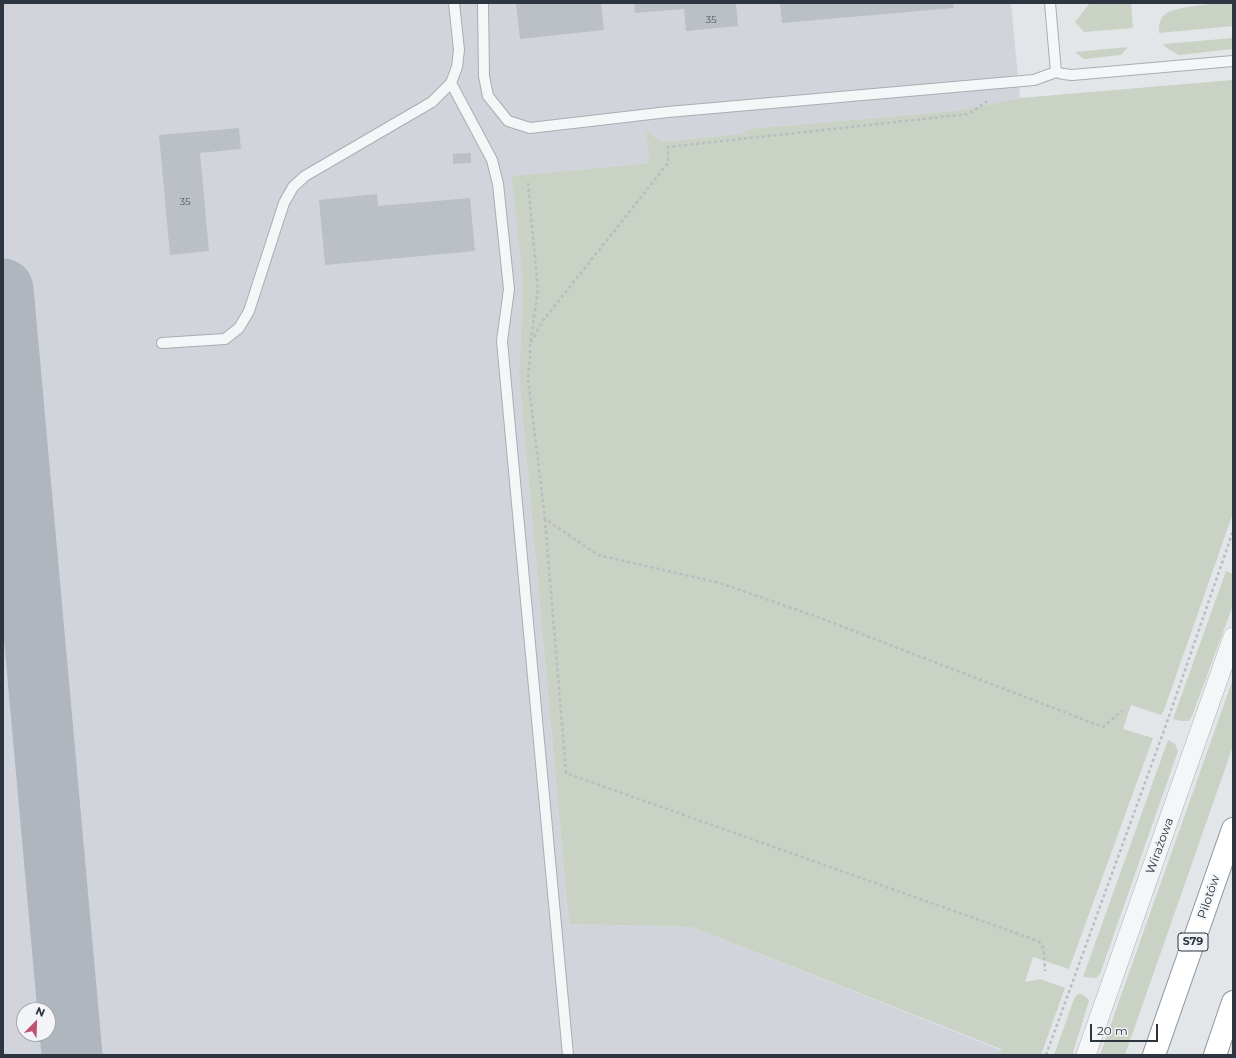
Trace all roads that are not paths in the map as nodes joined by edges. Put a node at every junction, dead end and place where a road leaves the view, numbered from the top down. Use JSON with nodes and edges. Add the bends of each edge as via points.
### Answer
{"nodes":[{"id":1,"x":454,"y":3,"type":"edge"},
{"id":2,"x":483,"y":3,"type":"edge"},
{"id":3,"x":1050,"y":3,"type":"edge"},
{"id":4,"x":1233,"y":61,"type":"edge"},
{"id":5,"x":1056,"y":72,"type":"junction"},
{"id":6,"x":451,"y":84,"type":"junction"},
{"id":7,"x":162,"y":344,"type":"dead end"},
{"id":8,"x":1233,"y":637,"type":"edge"},
{"id":9,"x":1233,"y":829,"type":"edge"},
{"id":10,"x":1233,"y":1002,"type":"edge"},
{"id":11,"x":568,"y":1055,"type":"edge"},
{"id":12,"x":1086,"y":1055,"type":"edge"},
{"id":13,"x":1154,"y":1055,"type":"edge"},
{"id":14,"x":1215,"y":1055,"type":"edge"}],
"edges":[{"from":1,"to":6,"type":"lane","via":[[459,50]]},
{"from":2,"to":5,"type":"lane","via":[[484,76],[488,96],[508,120],[530,128],[668,112],[1034,80]]},
{"from":3,"to":5,"type":"lane"},
{"from":4,"to":5,"type":"lane","via":[[1072,75]]},
{"from":6,"to":7,"type":"lane","via":[[432,102],[305,176],[293,187],[284,203],[249,311],[239,328],[225,339]]},
{"from":6,"to":11,"type":"lane","via":[[492,160],[501,207],[510,289],[502,341]]},
{"from":8,"to":12,"type":"street","name":"Wirażowa"},
{"from":9,"to":13,"type":"highway","name":"Pilotów","number":"S79"},
{"from":10,"to":14,"type":"highway"}]}
